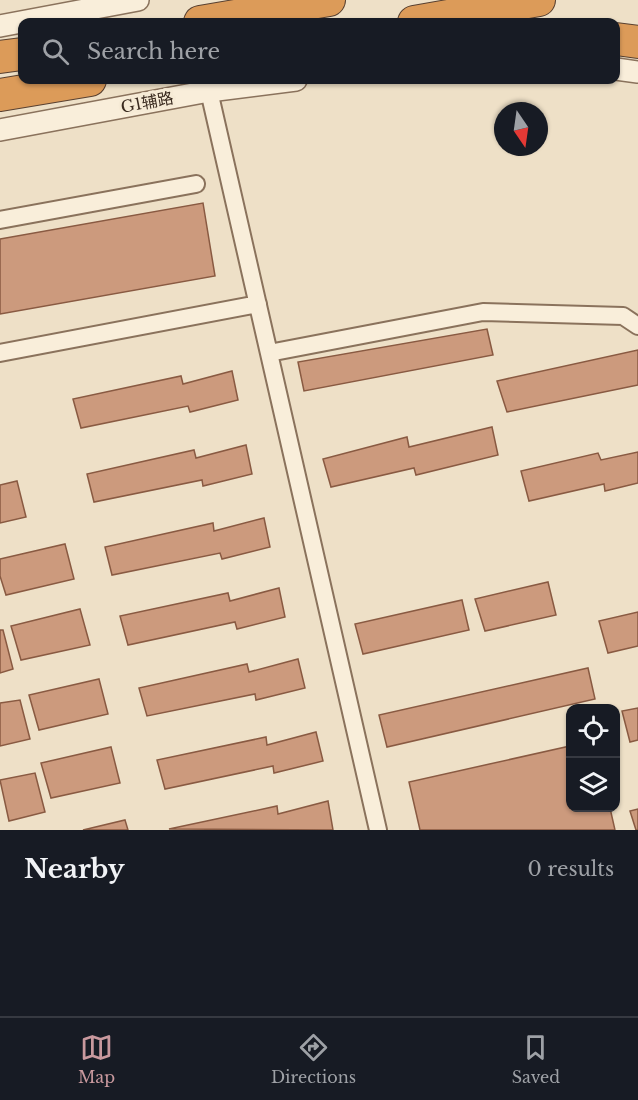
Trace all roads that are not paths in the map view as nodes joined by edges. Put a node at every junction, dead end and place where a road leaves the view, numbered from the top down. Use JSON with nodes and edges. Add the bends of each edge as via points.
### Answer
{"nodes":[{"id":1,"x":138,"y":0,"type":"edge"},
{"id":2,"x":329,"y":0,"type":"edge"},
{"id":3,"x":539,"y":0,"type":"edge"},
{"id":4,"x":42,"y":18,"type":"edge"},
{"id":5,"x":223,"y":18,"type":"edge"},
{"id":6,"x":437,"y":18,"type":"edge"},
{"id":7,"x":18,"y":23,"type":"edge"},
{"id":8,"x":0,"y":26,"type":"edge"},
{"id":9,"x":620,"y":40,"type":"edge"},
{"id":10,"x":638,"y":42,"type":"edge"},
{"id":11,"x":18,"y":55,"type":"edge"},
{"id":12,"x":0,"y":57,"type":"edge"},
{"id":13,"x":620,"y":70,"type":"edge"},
{"id":14,"x":638,"y":72,"type":"edge"},
{"id":15,"x":66,"y":84,"type":"edge"},
{"id":16,"x":264,"y":84,"type":"edge"},
{"id":17,"x":209,"y":91,"type":"junction"},
{"id":18,"x":0,"y":95,"type":"edge"},
{"id":19,"x":0,"y":130,"type":"edge"},
{"id":20,"x":196,"y":184,"type":"dead end"},
{"id":21,"x":0,"y":220,"type":"edge"},
{"id":22,"x":258,"y":304,"type":"junction"},
{"id":23,"x":638,"y":326,"type":"edge"},
{"id":24,"x":0,"y":353,"type":"edge"},
{"id":25,"x":269,"y":353,"type":"junction"},
{"id":26,"x":378,"y":830,"type":"edge"}],
"edges":[{"from":1,"to":4,"type":"street"},
{"from":2,"to":5,"type":"highway"},
{"from":3,"to":6,"type":"highway"},
{"from":7,"to":8,"type":"street"},
{"from":9,"to":10,"type":"highway"},
{"from":11,"to":12,"type":"highway"},
{"from":13,"to":14,"type":"street"},
{"from":15,"to":18,"type":"highway"},
{"from":16,"to":17,"type":"street","name":"G1辅路"},
{"from":17,"to":19,"type":"street","name":"G1辅路"},
{"from":17,"to":22,"type":"street"},
{"from":20,"to":21,"type":"street"},
{"from":22,"to":24,"type":"street"},
{"from":22,"to":25,"type":"street"},
{"from":23,"to":25,"type":"street","via":[[623,316],[483,312]]},
{"from":25,"to":26,"type":"street"}]}
